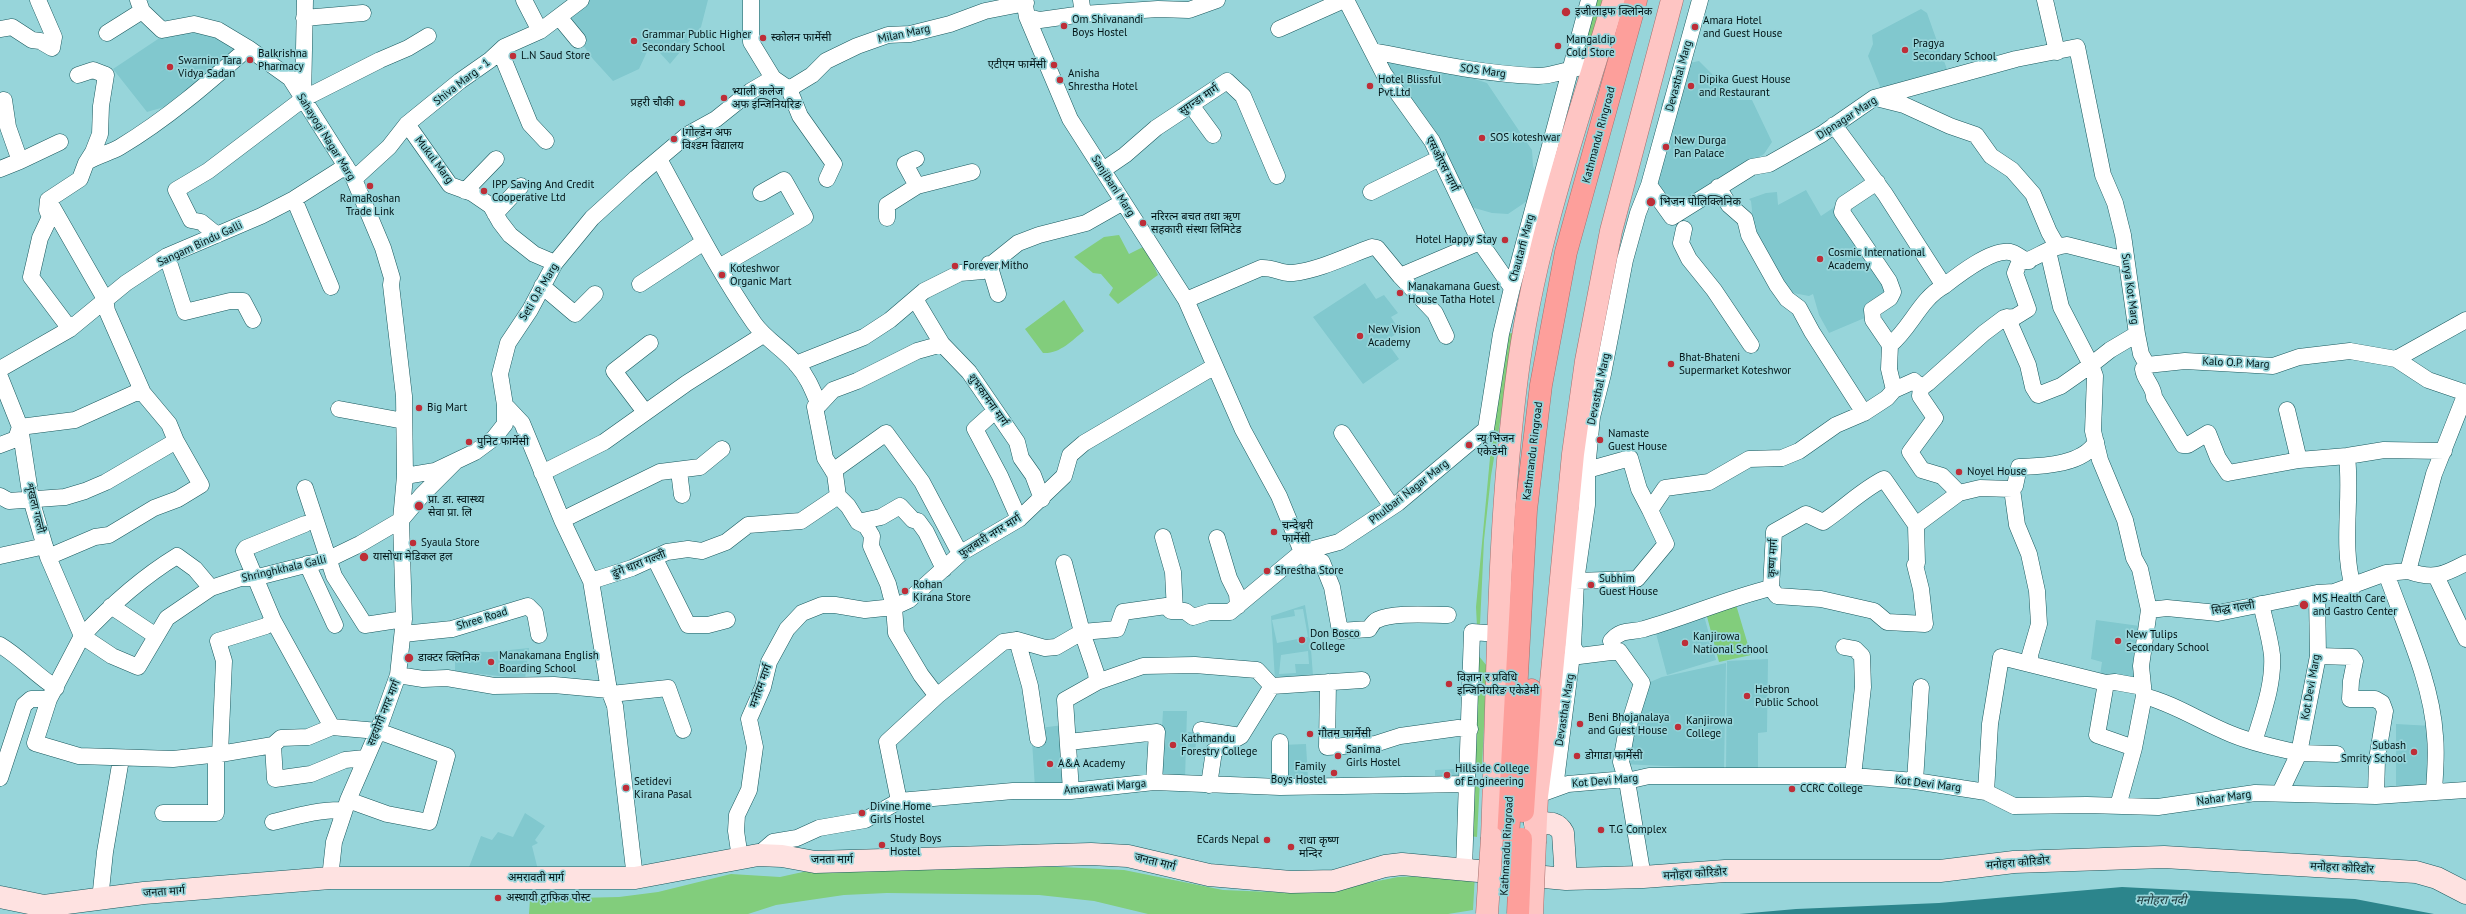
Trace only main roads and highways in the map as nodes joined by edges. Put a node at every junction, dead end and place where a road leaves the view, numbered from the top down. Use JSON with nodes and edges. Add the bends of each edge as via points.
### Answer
{"nodes":[{"id":1,"x":1614,"y":0,"type":"edge"},
{"id":2,"x":1636,"y":0,"type":"edge"},
{"id":3,"x":1649,"y":0,"type":"edge"},
{"id":4,"x":1672,"y":0,"type":"edge"},
{"id":5,"x":1518,"y":836,"type":"junction"},
{"id":6,"x":749,"y":856,"type":"joint"},
{"id":7,"x":330,"y":878,"type":"joint"},
{"id":8,"x":1566,"y":879,"type":"junction"},
{"id":9,"x":2466,"y":893,"type":"edge"},
{"id":10,"x":0,"y":897,"type":"edge"},
{"id":11,"x":1487,"y":914,"type":"edge"},
{"id":12,"x":1504,"y":914,"type":"edge"},
{"id":13,"x":1518,"y":914,"type":"edge"},
{"id":14,"x":1532,"y":914,"type":"edge"}],
"edges":[{"from":1,"to":5,"type":"main road","via":[[1553,204],[1517,376],[1502,536],[1499,634]]},
{"from":2,"to":5,"type":"highway","name":"Kathmandu Ringroad","via":[[1566,252],[1541,385],[1526,510]]},
{"from":3,"to":5,"type":"highway","name":"Kathmandu Ringroad","via":[[1592,206],[1559,352],[1539,513],[1529,728]]},
{"from":4,"to":5,"type":"main road","via":[[1611,230],[1587,354],[1573,454],[1548,713],[1546,792]]},
{"from":5,"to":8,"type":"main road","via":[[1552,823],[1561,828],[1564,833]]},
{"from":5,"to":11,"type":"main road","bridge":true},
{"from":5,"to":12,"type":"highway","name":"Kathmandu Ringroad"},
{"from":5,"to":13,"type":"highway","name":"Kathmandu Ringroad","bridge":true},
{"from":5,"to":14,"type":"main road","bridge":true},
{"from":6,"to":7,"type":"main road","name":"अमरावती मार्ग","via":[[635,878]]},
{"from":6,"to":8,"type":"main road","name":"जनता मार्ग","via":[[782,856],[815,862],[1037,854],[1128,856],[1209,875],[1291,882],[1334,881],[1384,866],[1402,864]]},
{"from":7,"to":10,"type":"main road","name":"जनता मार्ग","via":[[144,893],[44,906]]},
{"from":8,"to":9,"type":"main road","name":"मनोहरा कोरिडोर","via":[[1725,871],[1940,871],[2014,862],[2164,857],[2416,872],[2437,878]]}]}
